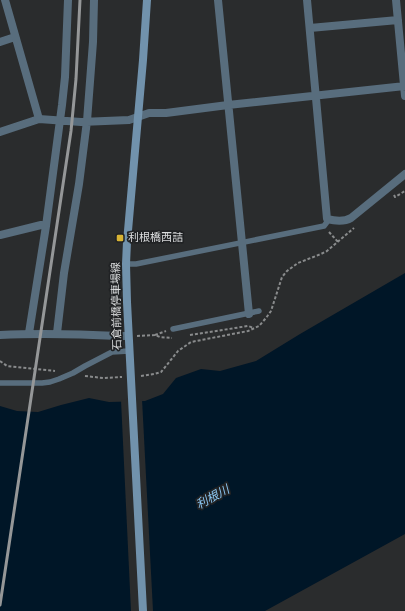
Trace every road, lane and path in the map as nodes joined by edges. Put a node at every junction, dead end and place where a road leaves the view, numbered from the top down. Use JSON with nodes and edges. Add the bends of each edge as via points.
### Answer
{"nodes":[{"id":1,"x":5,"y":0,"type":"edge"},
{"id":2,"x":68,"y":0,"type":"edge"},
{"id":3,"x":94,"y":0,"type":"edge"},
{"id":4,"x":148,"y":0,"type":"edge"},
{"id":5,"x":218,"y":0,"type":"edge"},
{"id":6,"x":307,"y":0,"type":"edge"},
{"id":7,"x":396,"y":0,"type":"edge"},
{"id":8,"x":398,"y":20,"type":"junction"},
{"id":9,"x":310,"y":28,"type":"junction"},
{"id":10,"x":15,"y":37,"type":"junction"},
{"id":11,"x":0,"y":42,"type":"edge"},
{"id":12,"x":405,"y":86,"type":"edge"},
{"id":13,"x":316,"y":96,"type":"junction"},
{"id":14,"x":405,"y":96,"type":"edge"},
{"id":15,"x":228,"y":105,"type":"junction"},
{"id":16,"x":138,"y":116,"type":"junction"},
{"id":17,"x":39,"y":119,"type":"junction"},
{"id":18,"x":60,"y":120,"type":"junction"},
{"id":19,"x":87,"y":121,"type":"junction"},
{"id":20,"x":0,"y":132,"type":"edge"},
{"id":21,"x":405,"y":174,"type":"edge"},
{"id":22,"x":405,"y":191,"type":"edge"},
{"id":23,"x":393,"y":194,"type":"dead end"},
{"id":24,"x":327,"y":219,"type":"junction"},
{"id":25,"x":46,"y":226,"type":"junction"},
{"id":26,"x":328,"y":230,"type":"dead end"},
{"id":27,"x":0,"y":235,"type":"edge"},
{"id":28,"x":241,"y":242,"type":"junction"},
{"id":29,"x":338,"y":242,"type":"dead end"},
{"id":30,"x":126,"y":264,"type":"junction"},
{"id":31,"x":259,"y":311,"type":"dead end"},
{"id":32,"x":249,"y":314,"type":"junction"},
{"id":33,"x":173,"y":329,"type":"joint"},
{"id":34,"x":29,"y":333,"type":"junction"},
{"id":35,"x":57,"y":333,"type":"junction"},
{"id":36,"x":0,"y":335,"type":"edge"},
{"id":37,"x":154,"y":335,"type":"dead end"},
{"id":38,"x":128,"y":336,"type":"junction"},
{"id":39,"x":129,"y":351,"type":"junction"},
{"id":40,"x":0,"y":361,"type":"edge"},
{"id":41,"x":60,"y":372,"type":"dead end"},
{"id":42,"x":0,"y":383,"type":"edge"},
{"id":43,"x":142,"y":611,"type":"edge"}],
"edges":[{"from":1,"to":10,"type":"street"},
{"from":2,"to":18,"type":"street","via":[[65,77]]},
{"from":3,"to":19,"type":"street"},
{"from":4,"to":16,"type":"main road","name":"石倉前橋停車場線"},
{"from":5,"to":15,"type":"street"},
{"from":6,"to":9,"type":"street"},
{"from":7,"to":8,"type":"street"},
{"from":8,"to":9,"type":"street"},
{"from":8,"to":12,"type":"street"},
{"from":9,"to":13,"type":"street"},
{"from":10,"to":11,"type":"street"},
{"from":10,"to":17,"type":"street"},
{"from":12,"to":13,"type":"street"},
{"from":12,"to":14,"type":"street"},
{"from":13,"to":15,"type":"street"},
{"from":13,"to":24,"type":"street"},
{"from":15,"to":16,"type":"street"},
{"from":15,"to":28,"type":"street"},
{"from":16,"to":19,"type":"street","via":[[129,120]]},
{"from":16,"to":30,"type":"main road","name":"石倉前橋停車場線"},
{"from":17,"to":18,"type":"street"},
{"from":17,"to":20,"type":"street"},
{"from":18,"to":19,"type":"street"},
{"from":18,"to":25,"type":"street"},
{"from":19,"to":35,"type":"street"},
{"from":21,"to":24,"type":"street","via":[[346,221]]},
{"from":22,"to":23,"type":"path","via":[[395,197]]},
{"from":24,"to":28,"type":"lane","via":[[324,226]]},
{"from":25,"to":27,"type":"street"},
{"from":25,"to":34,"type":"street"},
{"from":26,"to":29,"type":"path"},
{"from":28,"to":30,"type":"lane"},
{"from":28,"to":32,"type":"street"},
{"from":30,"to":38,"type":"main road","name":"石倉前橋停車場線"},
{"from":31,"to":32,"type":"lane"},
{"from":32,"to":33,"type":"lane"},
{"from":33,"to":37,"type":"path"},
{"from":34,"to":35,"type":"street"},
{"from":34,"to":36,"type":"street"},
{"from":35,"to":38,"type":"street"},
{"from":38,"to":39,"type":"main road","name":"石倉前橋停車場線"},
{"from":39,"to":42,"type":"lane","via":[[112,352],[74,373],[50,382]]},
{"from":39,"to":43,"type":"main road","name":"石倉前橋停車場線"},
{"from":40,"to":41,"type":"path","via":[[7,366]]}]}
